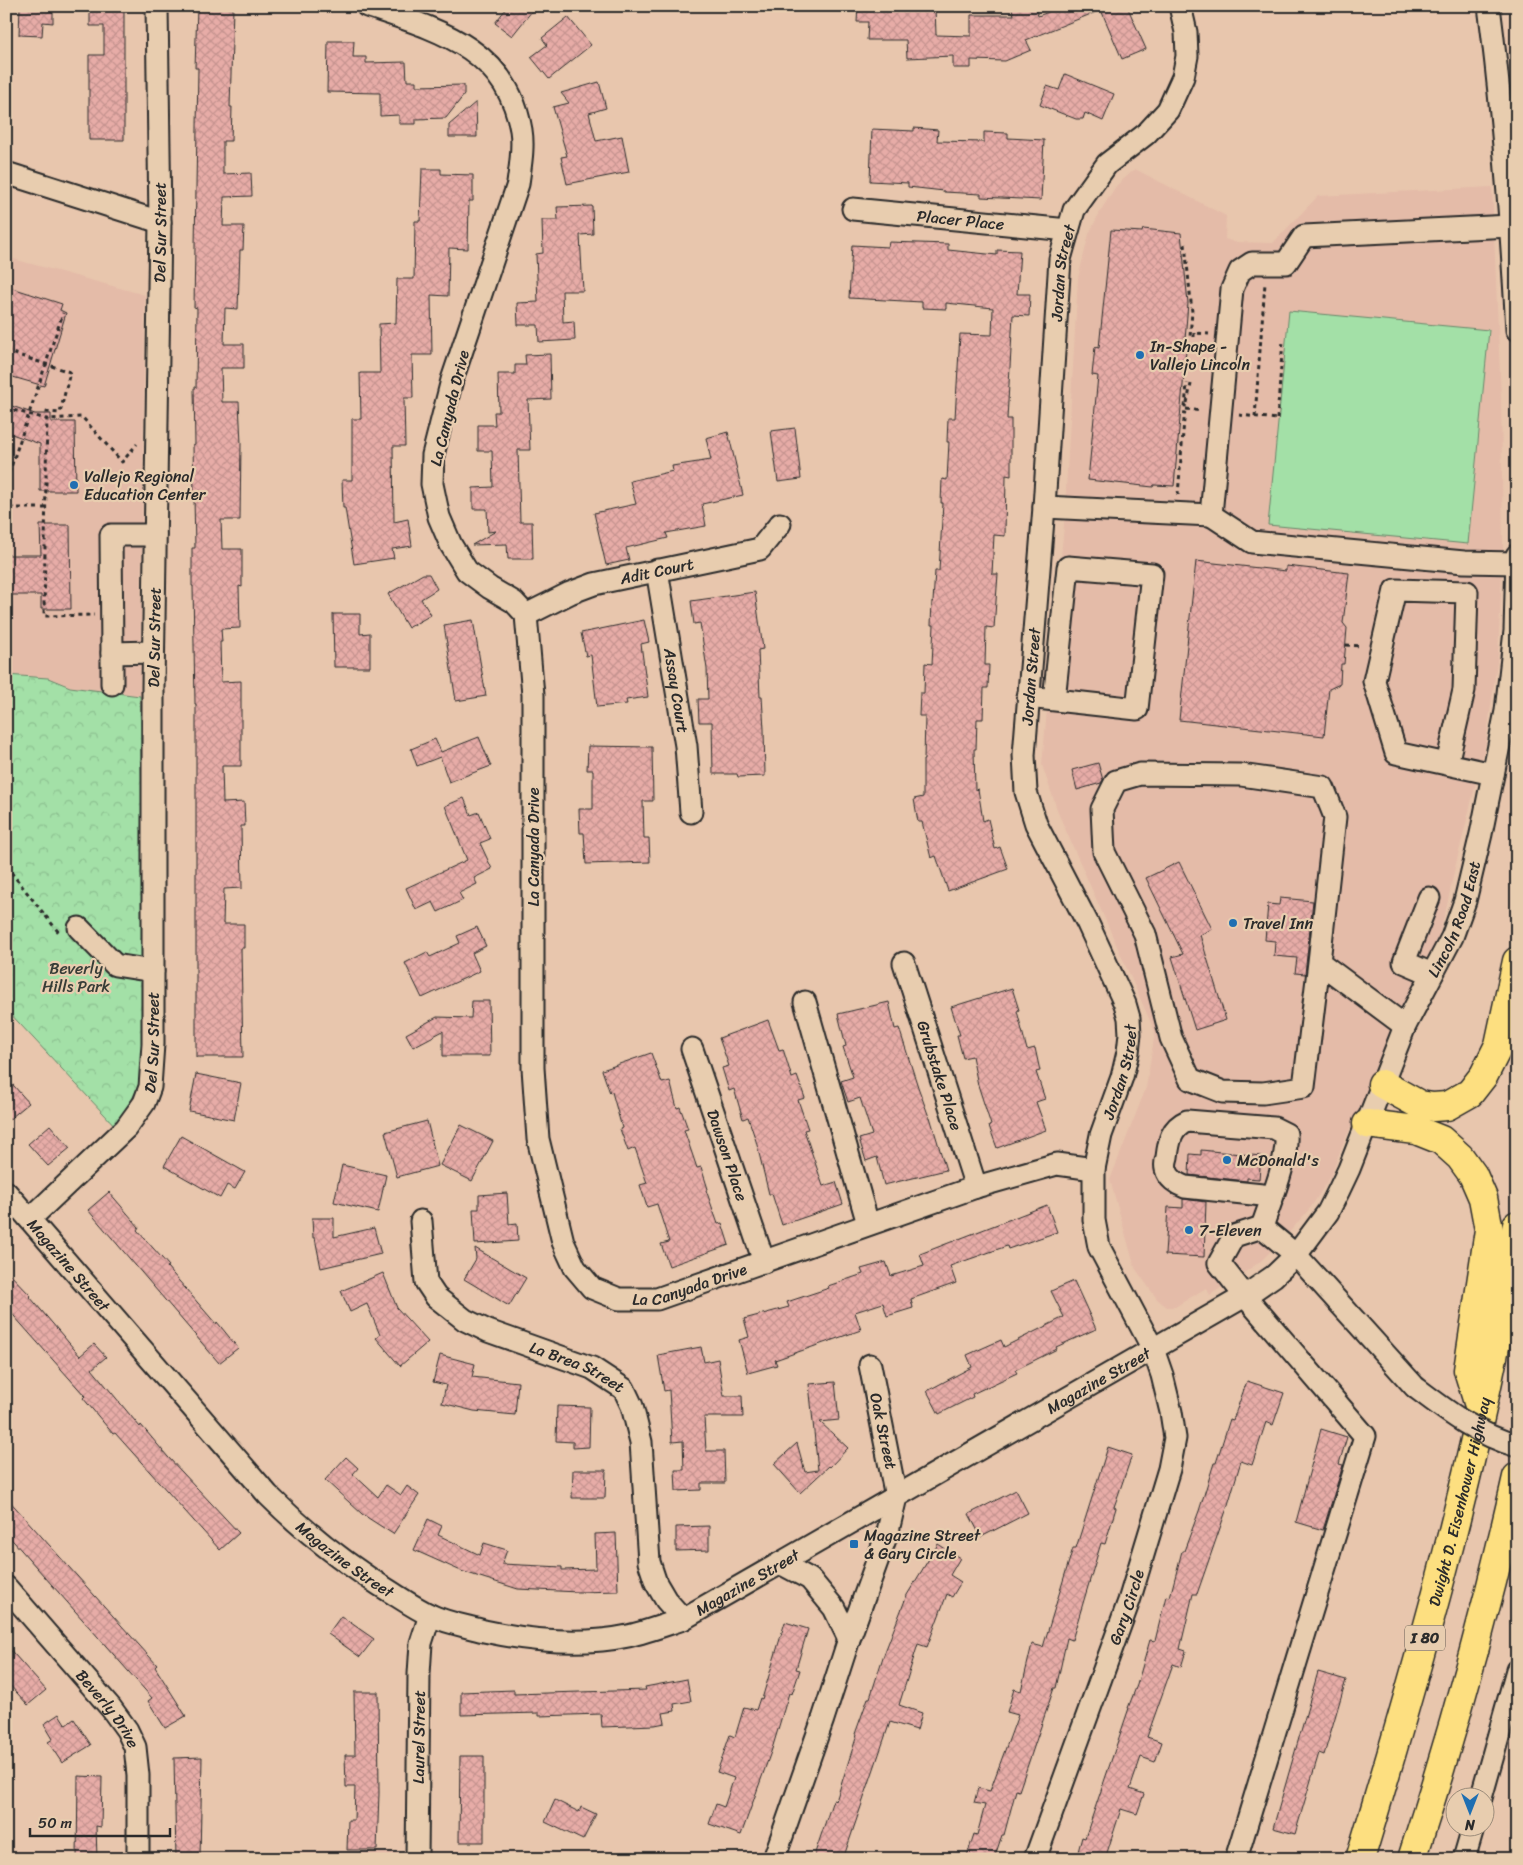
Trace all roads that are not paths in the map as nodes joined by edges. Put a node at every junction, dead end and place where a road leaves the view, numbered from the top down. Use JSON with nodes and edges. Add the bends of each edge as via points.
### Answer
{"nodes":[{"id":1,"x":157,"y":6,"type":"edge"},
{"id":2,"x":367,"y":6,"type":"edge"},
{"id":3,"x":1180,"y":6,"type":"edge"},
{"id":4,"x":1489,"y":6,"type":"edge"},
{"id":5,"x":6,"y":173,"type":"edge"},
{"id":6,"x":854,"y":209,"type":"dead end"},
{"id":7,"x":160,"y":222,"type":"junction"},
{"id":8,"x":1511,"y":226,"type":"junction"},
{"id":9,"x":1068,"y":230,"type":"junction"},
{"id":10,"x":1517,"y":330,"type":"edge"},
{"id":11,"x":1044,"y":507,"type":"junction"},
{"id":12,"x":1211,"y":515,"type":"junction"},
{"id":13,"x":780,"y":524,"type":"dead end"},
{"id":14,"x":155,"y":535,"type":"junction"},
{"id":15,"x":1517,"y":554,"type":"edge"},
{"id":16,"x":1516,"y":563,"type":"edge"},
{"id":17,"x":657,"y":570,"type":"junction"},
{"id":18,"x":526,"y":615,"type":"junction"},
{"id":19,"x":153,"y":652,"type":"junction"},
{"id":20,"x":112,"y":653,"type":"junction"},
{"id":21,"x":112,"y":684,"type":"dead end"},
{"id":22,"x":1028,"y":697,"type":"junction"},
{"id":23,"x":1054,"y":700,"type":"junction"},
{"id":24,"x":1447,"y":764,"type":"junction"},
{"id":25,"x":1493,"y":774,"type":"junction"},
{"id":26,"x":691,"y":812,"type":"dead end"},
{"id":27,"x":1429,"y":898,"type":"dead end"},
{"id":28,"x":79,"y":928,"type":"road end"},
{"id":29,"x":1517,"y":961,"type":"edge"},
{"id":30,"x":1319,"y":962,"type":"junction"},
{"id":31,"x":904,"y":963,"type":"dead end"},
{"id":32,"x":153,"y":971,"type":"junction"},
{"id":33,"x":1432,"y":974,"type":"junction"},
{"id":34,"x":805,"y":1002,"type":"dead end"},
{"id":35,"x":1405,"y":1026,"type":"junction"},
{"id":36,"x":692,"y":1049,"type":"dead end"},
{"id":37,"x":1382,"y":1084,"type":"junction"},
{"id":38,"x":1367,"y":1124,"type":"junction"},
{"id":39,"x":1094,"y":1169,"type":"junction"},
{"id":40,"x":976,"y":1187,"type":"junction"},
{"id":41,"x":6,"y":1192,"type":"edge"},
{"id":42,"x":1272,"y":1196,"type":"junction"},
{"id":43,"x":30,"y":1219,"type":"junction"},
{"id":44,"x":421,"y":1222,"type":"dead end"},
{"id":45,"x":868,"y":1224,"type":"junction"},
{"id":46,"x":1517,"y":1226,"type":"edge"},
{"id":47,"x":1262,"y":1227,"type":"junction"},
{"id":48,"x":1296,"y":1255,"type":"junction"},
{"id":49,"x":764,"y":1262,"type":"junction"},
{"id":50,"x":1244,"y":1296,"type":"junction"},
{"id":51,"x":1153,"y":1349,"type":"junction"},
{"id":52,"x":870,"y":1365,"type":"dead end"},
{"id":53,"x":1482,"y":1415,"type":"junction"},
{"id":54,"x":1517,"y":1446,"type":"edge"},
{"id":55,"x":1517,"y":1477,"type":"edge"},
{"id":56,"x":896,"y":1496,"type":"junction"},
{"id":57,"x":780,"y":1563,"type":"junction"},
{"id":58,"x":1517,"y":1563,"type":"edge"},
{"id":59,"x":6,"y":1587,"type":"edge"},
{"id":60,"x":430,"y":1615,"type":"junction"},
{"id":61,"x":682,"y":1619,"type":"junction"},
{"id":62,"x":1483,"y":1620,"type":"junction"},
{"id":63,"x":849,"y":1638,"type":"junction"},
{"id":64,"x":1517,"y":1670,"type":"edge"},
{"id":65,"x":1514,"y":1695,"type":"edge"},
{"id":66,"x":1508,"y":1737,"type":"edge"},
{"id":67,"x":1485,"y":1788,"type":"edge"},
{"id":68,"x":1470,"y":1838,"type":"edge"},
{"id":69,"x":138,"y":1859,"type":"edge"},
{"id":70,"x":418,"y":1859,"type":"edge"},
{"id":71,"x":774,"y":1859,"type":"edge"},
{"id":72,"x":1034,"y":1859,"type":"edge"},
{"id":73,"x":1236,"y":1859,"type":"edge"},
{"id":74,"x":1360,"y":1859,"type":"edge"},
{"id":75,"x":1412,"y":1859,"type":"edge"},
{"id":76,"x":1464,"y":1859,"type":"edge"}],
"edges":[{"from":1,"to":7,"type":"street","name":"Del Sur Street"},
{"from":2,"to":18,"type":"street","name":"La Canyada Drive","via":[[430,28],[477,54],[505,87],[519,123],[521,159],[518,184],[452,380],[433,455],[432,484],[439,517],[467,571],[514,602]]},
{"from":3,"to":9,"type":"street","name":"Jordan Street","via":[[1187,56],[1183,77],[1168,110],[1146,134],[1107,164],[1074,210]]},
{"from":4,"to":8,"type":"street"},
{"from":5,"to":7,"type":"street"},
{"from":6,"to":9,"type":"street","name":"Placer Place"},
{"from":7,"to":14,"type":"street","name":"Del Sur Street"},
{"from":8,"to":10,"type":"street"},
{"from":8,"to":12,"type":"street","via":[[1304,236],[1286,263],[1252,263],[1240,271],[1232,289]]},
{"from":9,"to":11,"type":"street","name":"Jordan Street","via":[[1060,259]]},
{"from":11,"to":12,"type":"street"},
{"from":11,"to":22,"type":"street","name":"Jordan Street"},
{"from":12,"to":16,"type":"street","via":[[1252,542],[1464,562]]},
{"from":13,"to":17,"type":"street","name":"Adit Court","via":[[760,549]]},
{"from":14,"to":19,"type":"street","name":"Del Sur Street"},
{"from":14,"to":20,"type":"street","via":[[111,535]]},
{"from":15,"to":16,"type":"street","name":"Lincoln Road East"},
{"from":16,"to":25,"type":"street","name":"Lincoln Road East","via":[[1511,666]]},
{"from":17,"to":18,"type":"street","name":"Adit Court","via":[[594,584]]},
{"from":17,"to":26,"type":"street","name":"Assay Court","via":[[686,746]]},
{"from":18,"to":49,"type":"street","name":"La Canyada Drive","via":[[533,695],[533,1068],[538,1139],[563,1242],[575,1268],[592,1288],[619,1298],[657,1299]]},
{"from":19,"to":20,"type":"street"},
{"from":19,"to":32,"type":"street","name":"Del Sur Street"},
{"from":20,"to":21,"type":"street"},
{"from":22,"to":23,"type":"street"},
{"from":22,"to":39,"type":"street","name":"Jordan Street","via":[[1024,755],[1026,792],[1036,824],[1088,924],[1129,1018],[1128,1052],[1101,1135]]},
{"from":23,"to":23,"type":"street","via":[[1137,709],[1152,574],[1068,567]]},
{"from":24,"to":24,"type":"street","via":[[1396,753],[1374,681],[1395,590],[1467,592],[1464,690]]},
{"from":24,"to":25,"type":"street"},
{"from":25,"to":33,"type":"street","name":"Lincoln Road East","via":[[1465,901],[1452,937]]},
{"from":27,"to":33,"type":"street","via":[[1404,962]]},
{"from":28,"to":32,"type":"street","via":[[115,965]]},
{"from":29,"to":37,"type":"highway","via":[[1499,1045],[1484,1075],[1470,1093],[1447,1106],[1433,1107],[1420,1105]]},
{"from":30,"to":30,"type":"street","via":[[1304,1087],[1263,1093],[1223,1092],[1190,1079],[1171,1038],[1145,934],[1104,852],[1102,809],[1116,781],[1140,774],[1241,776],[1323,787],[1335,817]]},
{"from":30,"to":35,"type":"street"},
{"from":31,"to":40,"type":"street","name":"Grubstake Place"},
{"from":32,"to":43,"type":"street","name":"Del Sur Street","via":[[153,1044],[150,1087],[144,1103],[126,1128]]},
{"from":33,"to":35,"type":"street","name":"Lincoln Road East"},
{"from":34,"to":45,"type":"street"},
{"from":35,"to":37,"type":"street","name":"Lincoln Road East"},
{"from":36,"to":49,"type":"street","name":"Dawson Place"},
{"from":37,"to":38,"type":"street","name":"Lincoln Road East"},
{"from":38,"to":48,"type":"street","name":"Lincoln Road East","via":[[1328,1212]]},
{"from":38,"to":53,"type":"highway","via":[[1416,1130],[1441,1140],[1460,1156],[1483,1198],[1489,1230],[1468,1370]]},
{"from":39,"to":40,"type":"street","name":"La Canyada Drive","via":[[1057,1164]]},
{"from":39,"to":51,"type":"street","name":"Jordan Street","via":[[1094,1220],[1099,1247]]},
{"from":40,"to":45,"type":"street","name":"La Canyada Drive"},
{"from":41,"to":43,"type":"street","name":"Magazine Street"},
{"from":42,"to":42,"type":"street","via":[[1287,1148],[1286,1134],[1274,1128],[1192,1121],[1183,1123],[1172,1133],[1166,1168],[1177,1184]]},
{"from":42,"to":47,"type":"street"},
{"from":43,"to":60,"type":"street","name":"Magazine Street","via":[[268,1495],[297,1524],[379,1585]]},
{"from":44,"to":61,"type":"street","name":"La Brea Street","via":[[426,1282],[436,1297],[473,1324],[592,1368],[624,1389],[632,1406],[640,1442],[649,1562],[656,1583]]},
{"from":45,"to":49,"type":"street","name":"La Canyada Drive"},
{"from":46,"to":53,"type":"highway","name":"Dwight D. Eisenhower Highway","number":"I 80"},
{"from":47,"to":48,"type":"street"},
{"from":47,"to":50,"type":"street","via":[[1234,1236],[1219,1263]]},
{"from":48,"to":50,"type":"street","name":"Magazine Street","via":[[1274,1276]]},
{"from":48,"to":54,"type":"street","bridge":true,"via":[[1414,1387],[1473,1428]]},
{"from":50,"to":51,"type":"street","name":"Magazine Street"},
{"from":50,"to":73,"type":"street","via":[[1365,1436]]},
{"from":51,"to":56,"type":"street","name":"Magazine Street"},
{"from":51,"to":72,"type":"street","name":"Gary Circle","via":[[1175,1438],[1169,1468],[1129,1601]]},
{"from":52,"to":56,"type":"street","name":"Oak Street"},
{"from":53,"to":74,"type":"highway","name":"Dwight D. Eisenhower Highway","number":"I 80","via":[[1431,1617]]},
{"from":55,"to":62,"type":"highway"},
{"from":56,"to":57,"type":"street","name":"Magazine Street"},
{"from":56,"to":63,"type":"street","via":[[888,1531]]},
{"from":57,"to":61,"type":"street","name":"Magazine Street"},
{"from":57,"to":63,"type":"street","via":[[810,1579],[834,1608]]},
{"from":58,"to":62,"type":"highway"},
{"from":59,"to":69,"type":"street","name":"Beverly Drive","via":[[111,1708],[136,1747]]},
{"from":60,"to":61,"type":"street","name":"Magazine Street","via":[[517,1638],[554,1641],[619,1638]]},
{"from":60,"to":70,"type":"street","name":"Laurel Street","via":[[421,1643],[419,1674]]},
{"from":62,"to":75,"type":"highway"},
{"from":63,"to":71,"type":"street"},
{"from":64,"to":65,"type":"street"},
{"from":65,"to":66,"type":"street"},
{"from":66,"to":67,"type":"street"},
{"from":68,"to":76,"type":"street"}]}
